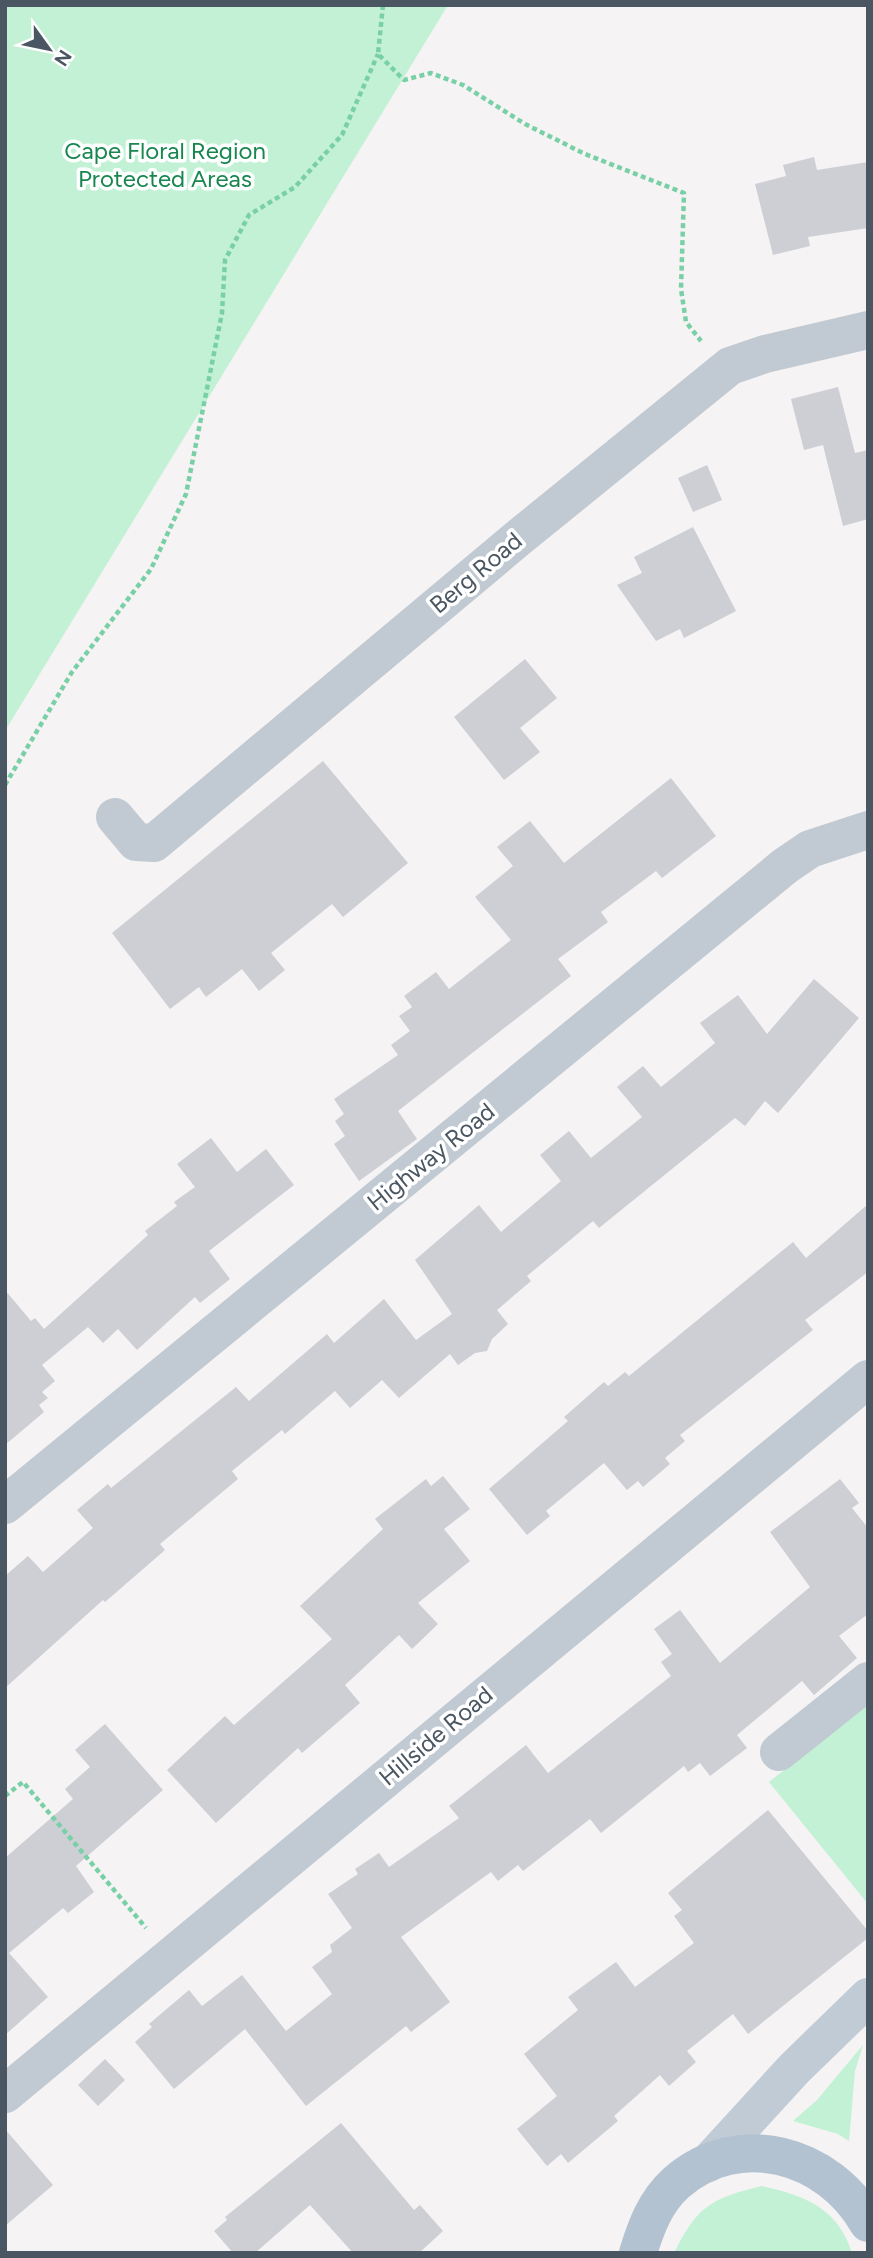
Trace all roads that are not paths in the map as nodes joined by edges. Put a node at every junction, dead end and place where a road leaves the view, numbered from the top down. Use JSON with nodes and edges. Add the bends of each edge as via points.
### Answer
{"nodes":[{"id":1,"x":868,"y":330,"type":"edge"},
{"id":2,"x":115,"y":817,"type":"dead end"},
{"id":3,"x":868,"y":831,"type":"edge"},
{"id":4,"x":868,"y":1379,"type":"edge"},
{"id":5,"x":5,"y":1505,"type":"edge"},
{"id":6,"x":868,"y":1681,"type":"edge"},
{"id":7,"x":779,"y":1752,"type":"dead end"},
{"id":8,"x":868,"y":1997,"type":"edge"},
{"id":9,"x":5,"y":2094,"type":"edge"},
{"id":10,"x":708,"y":2163,"type":"junction"},
{"id":11,"x":650,"y":2215,"type":"junction"},
{"id":12,"x":868,"y":2223,"type":"edge"},
{"id":13,"x":607,"y":2253,"type":"edge"},
{"id":14,"x":638,"y":2253,"type":"edge"}],
"edges":[{"from":1,"to":2,"type":"street","name":"Berg Road","via":[[730,366],[154,843],[136,842]]},
{"from":3,"to":5,"type":"street","name":"Highway Road","via":[[810,849],[785,866]]},
{"from":4,"to":9,"type":"street","name":"Hillside Road"},
{"from":6,"to":7,"type":"street"},
{"from":8,"to":10,"type":"main road"},
{"from":10,"to":11,"type":"main road","via":[[676,2183]]},
{"from":10,"to":12,"type":"main road","via":[[755,2152],[799,2159],[839,2183]]},
{"from":11,"to":13,"type":"main road"},
{"from":11,"to":14,"type":"main road"}]}
